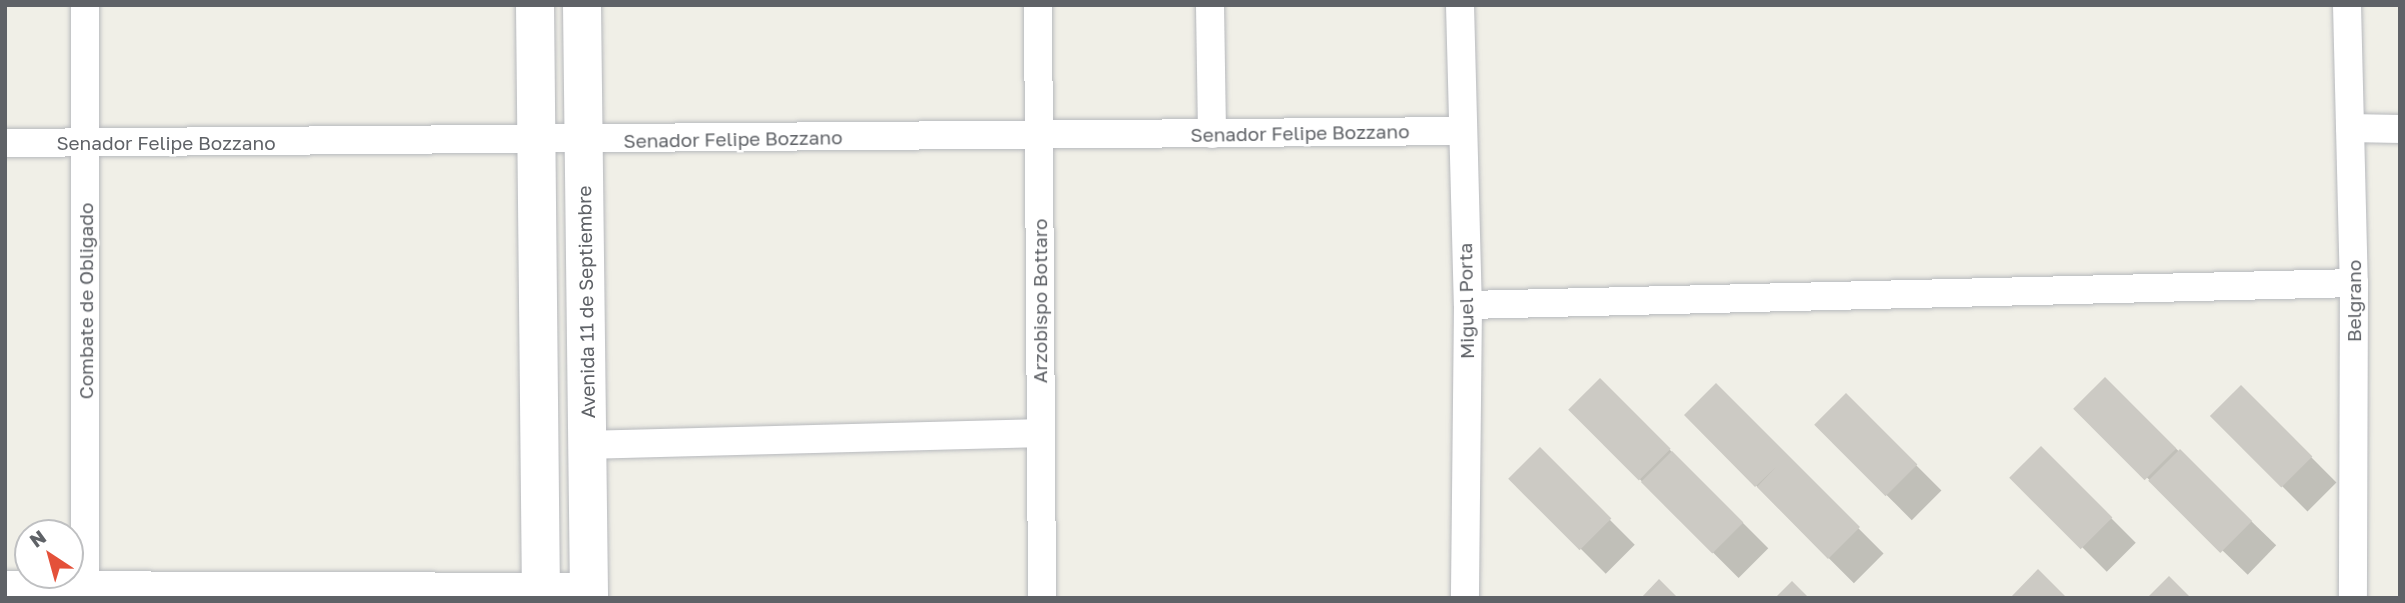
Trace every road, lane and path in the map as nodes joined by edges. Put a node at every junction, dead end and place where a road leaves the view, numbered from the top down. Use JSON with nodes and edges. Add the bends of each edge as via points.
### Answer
{"nodes":[{"id":1,"x":85,"y":5,"type":"edge"},
{"id":2,"x":535,"y":5,"type":"edge"},
{"id":3,"x":582,"y":5,"type":"edge"},
{"id":4,"x":1038,"y":5,"type":"edge"},
{"id":5,"x":1210,"y":5,"type":"edge"},
{"id":6,"x":1460,"y":5,"type":"edge"},
{"id":7,"x":2347,"y":5,"type":"edge"},
{"id":8,"x":2350,"y":128,"type":"junction"},
{"id":9,"x":2400,"y":129,"type":"edge"},
{"id":10,"x":1462,"y":131,"type":"junction"},
{"id":11,"x":1212,"y":134,"type":"junction"},
{"id":12,"x":1041,"y":135,"type":"junction"},
{"id":13,"x":584,"y":141,"type":"junction"},
{"id":14,"x":536,"y":142,"type":"junction"},
{"id":15,"x":86,"y":143,"type":"junction"},
{"id":16,"x":5,"y":144,"type":"edge"},
{"id":17,"x":2354,"y":283,"type":"junction"},
{"id":18,"x":1468,"y":305,"type":"junction"},
{"id":19,"x":1040,"y":433,"type":"junction"},
{"id":20,"x":588,"y":445,"type":"junction"},
{"id":21,"x":5,"y":585,"type":"edge"},
{"id":22,"x":85,"y":592,"type":"edge"},
{"id":23,"x":541,"y":592,"type":"edge"},
{"id":24,"x":589,"y":592,"type":"edge"},
{"id":25,"x":1042,"y":598,"type":"edge"},
{"id":26,"x":1465,"y":598,"type":"edge"},
{"id":27,"x":2353,"y":598,"type":"edge"}],
"edges":[{"from":1,"to":15,"type":"street","name":"Combate de Obligado"},
{"from":2,"to":14,"type":"main road"},
{"from":3,"to":13,"type":"main road","name":"Avenida 11 de Septiembre"},
{"from":4,"to":12,"type":"street","name":"Arzobispo Bottaro"},
{"from":5,"to":11,"type":"street"},
{"from":6,"to":10,"type":"street","name":"Miguel Porta"},
{"from":7,"to":8,"type":"street","name":"Belgrano"},
{"from":8,"to":9,"type":"street"},
{"from":8,"to":17,"type":"street","name":"Belgrano"},
{"from":10,"to":11,"type":"street","name":"Senador Felipe Bozzano"},
{"from":10,"to":18,"type":"street","name":"Miguel Porta"},
{"from":11,"to":12,"type":"street","name":"Senador Felipe Bozzano"},
{"from":12,"to":13,"type":"street","name":"Senador Felipe Bozzano"},
{"from":12,"to":19,"type":"street","name":"Arzobispo Bottaro"},
{"from":13,"to":14,"type":"street","name":"Senador Felipe Bozzano"},
{"from":13,"to":20,"type":"main road","name":"Avenida 11 de Septiembre"},
{"from":14,"to":15,"type":"street","name":"Senador Felipe Bozzano"},
{"from":14,"to":23,"type":"main road"},
{"from":15,"to":16,"type":"street","name":"Senador Felipe Bozzano"},
{"from":15,"to":22,"type":"street","name":"Combate de Obligado"},
{"from":17,"to":18,"type":"street"},
{"from":17,"to":27,"type":"street","name":"Belgrano"},
{"from":18,"to":26,"type":"street","name":"Miguel Porta"},
{"from":19,"to":20,"type":"street"},
{"from":19,"to":25,"type":"street","name":"Arzobispo Bottaro"},
{"from":20,"to":24,"type":"main road","name":"Avenida 11 de Septiembre"},
{"from":21,"to":22,"type":"street"},
{"from":22,"to":23,"type":"street"},
{"from":23,"to":24,"type":"street"}]}
